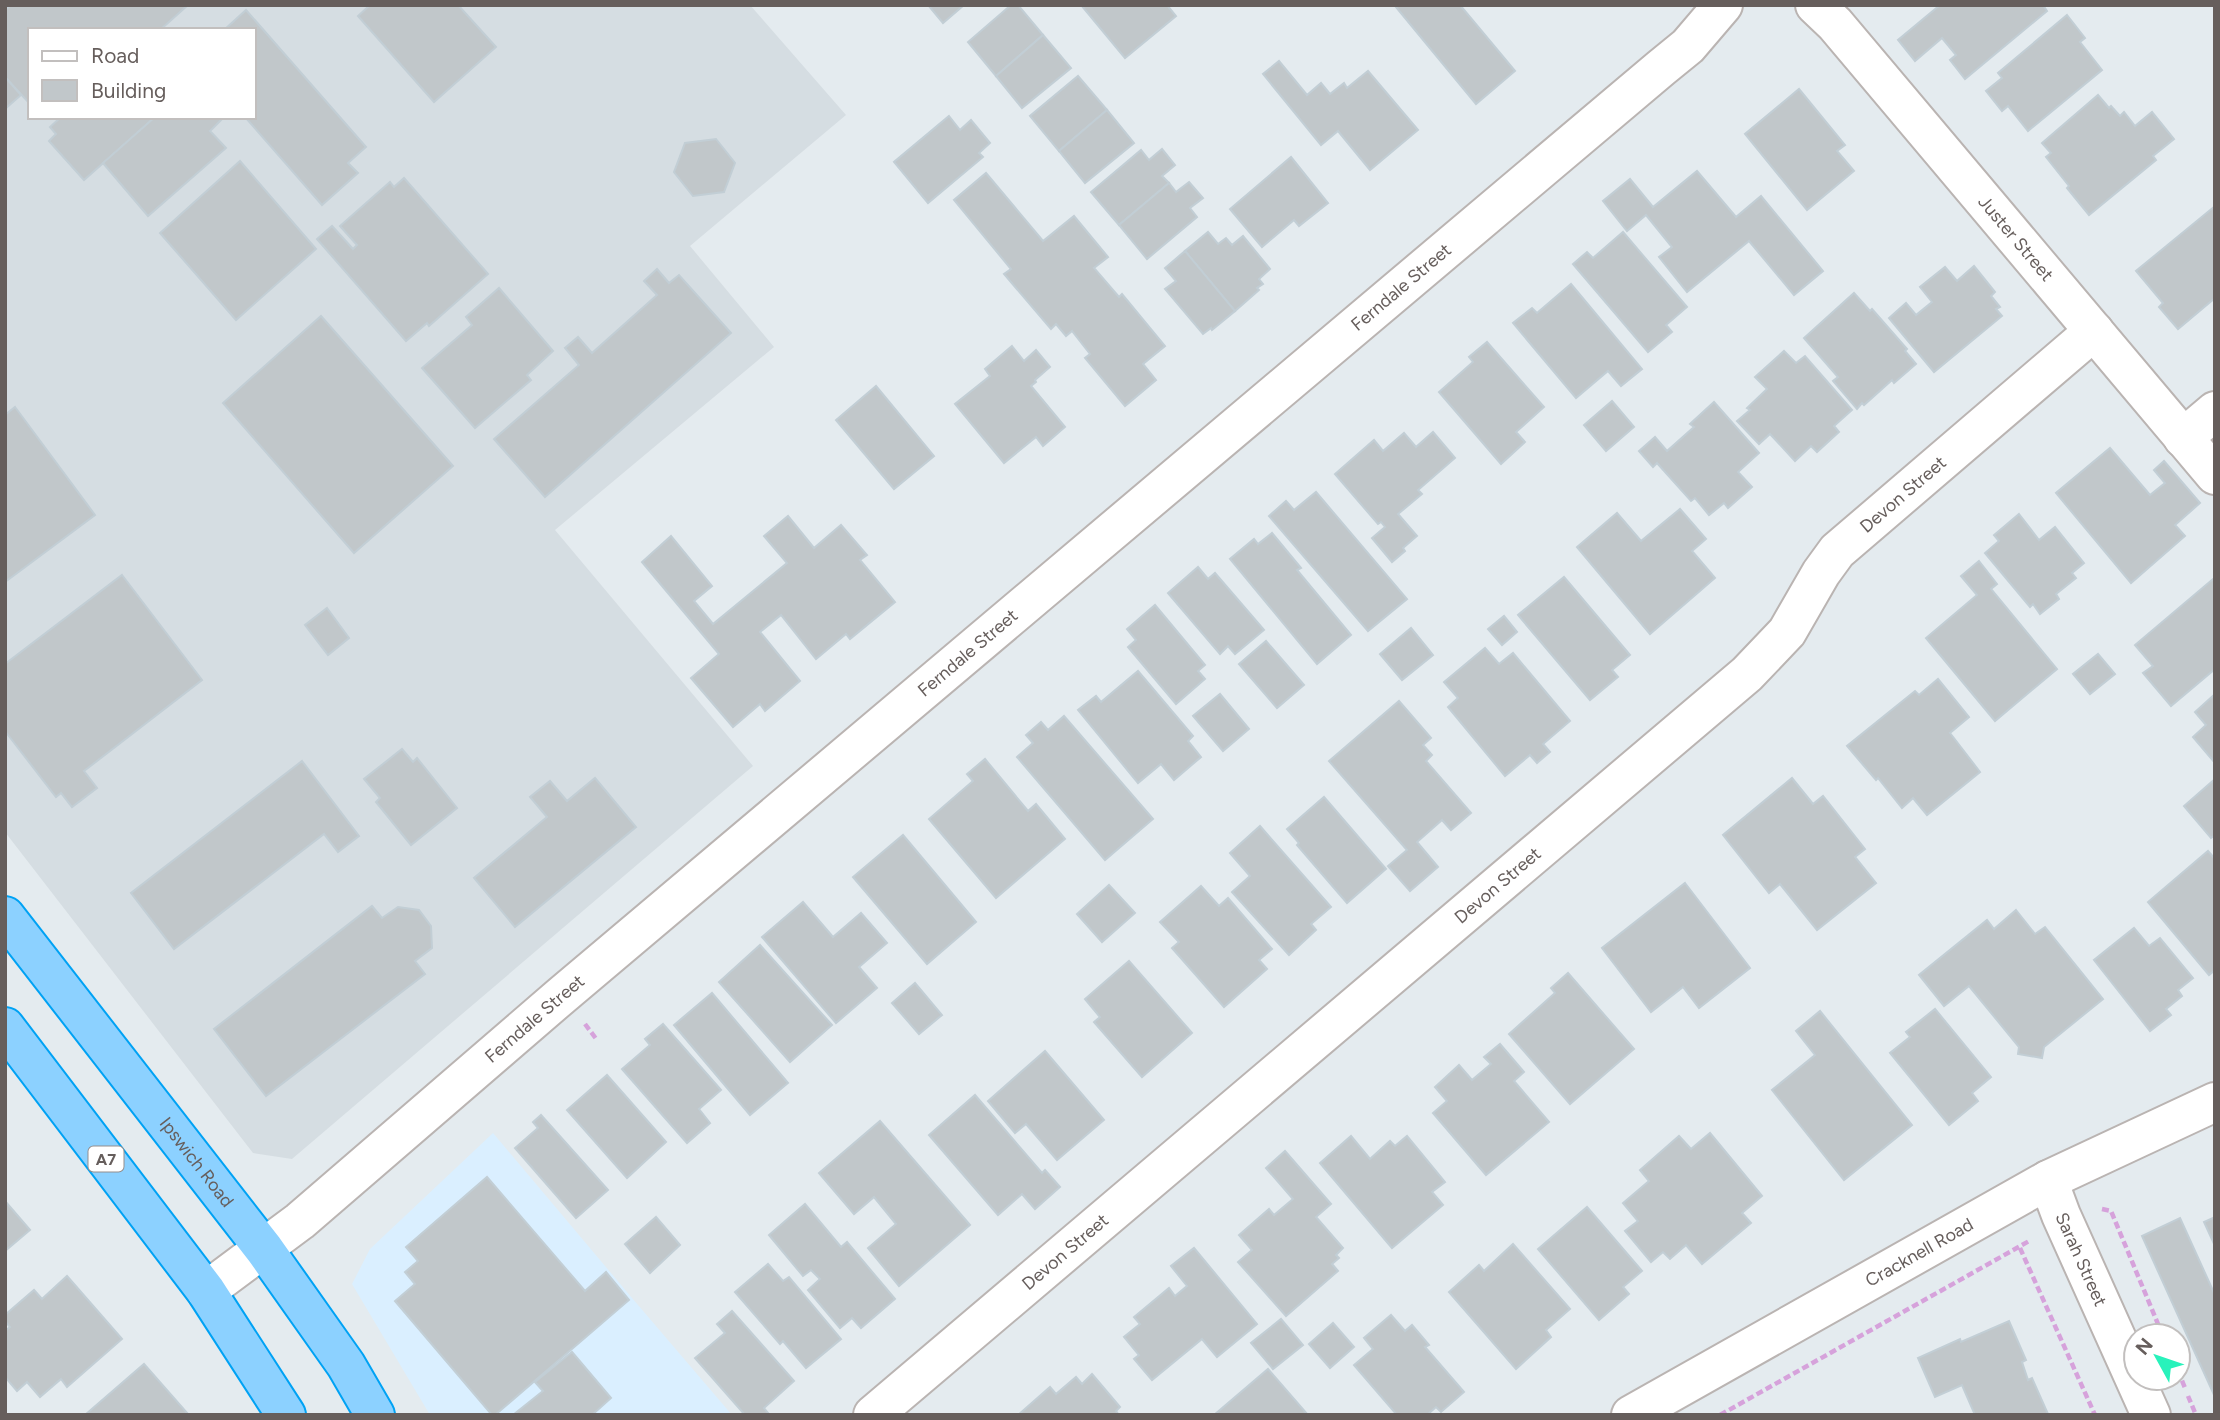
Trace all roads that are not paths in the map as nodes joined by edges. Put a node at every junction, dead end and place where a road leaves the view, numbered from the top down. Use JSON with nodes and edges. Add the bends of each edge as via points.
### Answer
{"nodes":[{"id":1,"x":1723,"y":5,"type":"edge"},
{"id":2,"x":1815,"y":5,"type":"edge"},
{"id":3,"x":2094,"y":331,"type":"junction"},
{"id":4,"x":2215,"y":411,"type":"edge"},
{"id":5,"x":2183,"y":438,"type":"junction"},
{"id":6,"x":2215,"y":475,"type":"edge"},
{"id":7,"x":5,"y":916,"type":"edge"},
{"id":8,"x":5,"y":1027,"type":"edge"},
{"id":9,"x":2215,"y":1102,"type":"edge"},
{"id":10,"x":2048,"y":1180,"type":"junction"},
{"id":11,"x":264,"y":1249,"type":"junction"},
{"id":12,"x":206,"y":1291,"type":"junction"},
{"id":13,"x":286,"y":1415,"type":"edge"},
{"id":14,"x":375,"y":1415,"type":"edge"},
{"id":15,"x":873,"y":1415,"type":"edge"},
{"id":16,"x":1631,"y":1415,"type":"edge"},
{"id":17,"x":2151,"y":1415,"type":"edge"}],
"edges":[{"from":1,"to":11,"type":"street","name":"Ferndale Street","via":[[1688,46]]},
{"from":2,"to":3,"type":"street","name":"Juster Street"},
{"from":3,"to":5,"type":"street","name":"Juster Street"},
{"from":3,"to":15,"type":"street","name":"Devon Street","via":[[1838,551],[1787,632],[1747,674]]},
{"from":4,"to":5,"type":"street"},
{"from":5,"to":6,"type":"street","name":"Juster Street"},
{"from":7,"to":11,"type":"highway","name":"Ipswich Road"},
{"from":8,"to":12,"type":"highway","number":"A7"},
{"from":9,"to":10,"type":"street","name":"Cracknell Road"},
{"from":10,"to":16,"type":"street","name":"Cracknell Road"},
{"from":10,"to":17,"type":"street","name":"Sarah Street"},
{"from":11,"to":12,"type":"street","name":"Ferndale Street"},
{"from":11,"to":14,"type":"highway","name":"Ipswich Road","via":[[346,1365]]},
{"from":12,"to":13,"type":"highway","number":"A7"}]}
